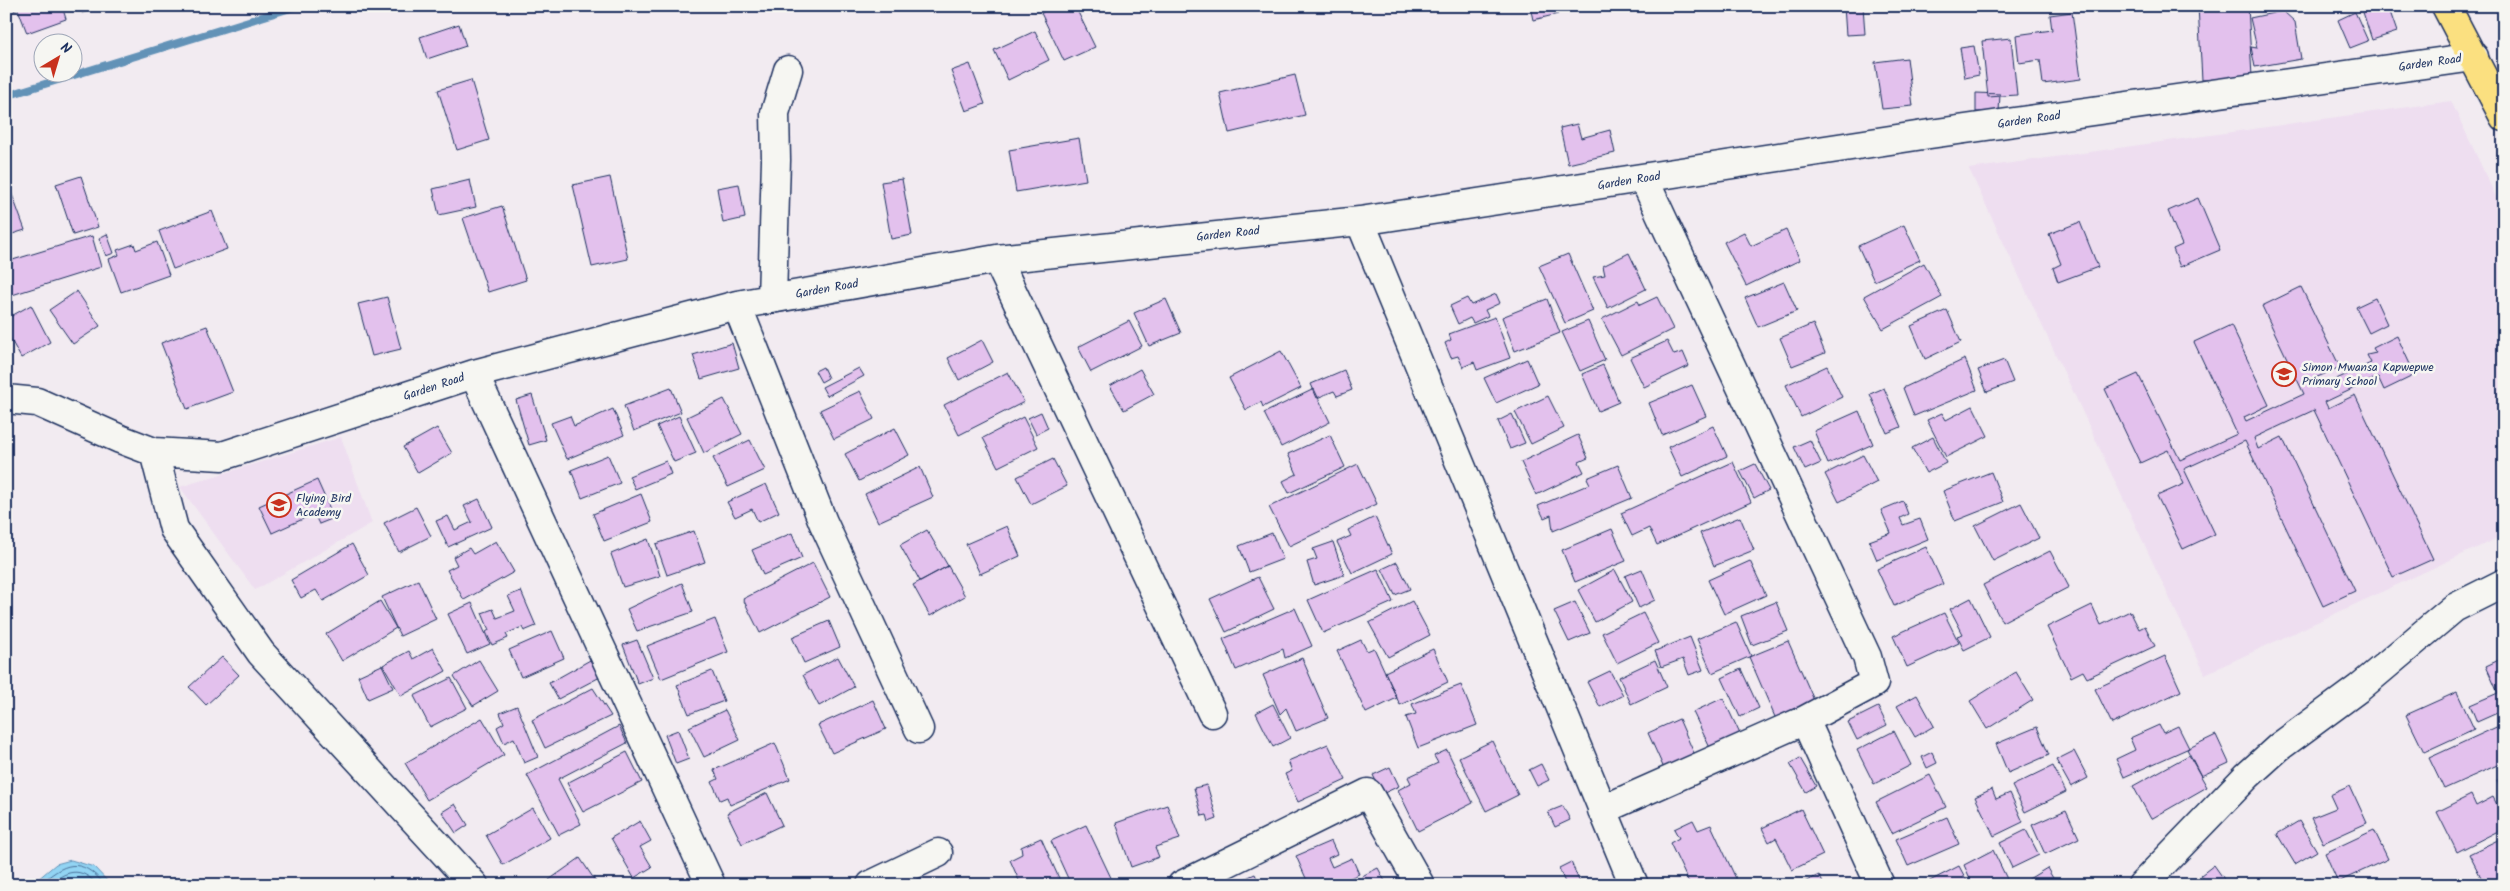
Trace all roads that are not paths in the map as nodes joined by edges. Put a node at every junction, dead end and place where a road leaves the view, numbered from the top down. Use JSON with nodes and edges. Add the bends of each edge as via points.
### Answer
{"nodes":[{"id":1,"x":2446,"y":6,"type":"edge"},
{"id":2,"x":2474,"y":57,"type":"junction"},
{"id":3,"x":788,"y":70,"type":"dead end"},
{"id":4,"x":2504,"y":117,"type":"edge"},
{"id":5,"x":1644,"y":179,"type":"junction"},
{"id":6,"x":1360,"y":221,"type":"junction"},
{"id":7,"x":996,"y":259,"type":"junction"},
{"id":8,"x":772,"y":299,"type":"junction"},
{"id":9,"x":737,"y":305,"type":"junction"},
{"id":10,"x":474,"y":374,"type":"junction"},
{"id":11,"x":6,"y":399,"type":"edge"},
{"id":12,"x":154,"y":452,"type":"junction"},
{"id":13,"x":2504,"y":583,"type":"edge"},
{"id":14,"x":1212,"y":713,"type":"dead end"},
{"id":15,"x":1805,"y":720,"type":"junction"},
{"id":16,"x":919,"y":729,"type":"dead end"},
{"id":17,"x":1602,"y":810,"type":"junction"},
{"id":18,"x":938,"y":854,"type":"dead end"},
{"id":19,"x":2149,"y":882,"type":"edge"},
{"id":20,"x":474,"y":885,"type":"edge"},
{"id":21,"x":711,"y":885,"type":"edge"},
{"id":22,"x":871,"y":885,"type":"edge"},
{"id":23,"x":1182,"y":885,"type":"edge"},
{"id":24,"x":1420,"y":885,"type":"edge"},
{"id":25,"x":1634,"y":885,"type":"edge"},
{"id":26,"x":1880,"y":885,"type":"edge"}],
"edges":[{"from":1,"to":2,"type":"main road"},
{"from":2,"to":4,"type":"main road"},
{"from":2,"to":5,"type":"street","name":"Garden Road","via":[[1924,134]]},
{"from":3,"to":8,"type":"street","via":[[775,113]]},
{"from":5,"to":6,"type":"street","name":"Garden Road"},
{"from":5,"to":15,"type":"street","via":[[1867,657],[1874,683]]},
{"from":6,"to":7,"type":"street","name":"Garden Road"},
{"from":6,"to":17,"type":"street"},
{"from":7,"to":8,"type":"street","name":"Garden Road"},
{"from":7,"to":14,"type":"street"},
{"from":8,"to":9,"type":"street","name":"Garden Road"},
{"from":9,"to":10,"type":"street","name":"Garden Road"},
{"from":9,"to":16,"type":"street","via":[[823,522]]},
{"from":10,"to":12,"type":"street","name":"Garden Road","via":[[222,456]]},
{"from":10,"to":21,"type":"street"},
{"from":11,"to":12,"type":"street","name":"Garden Road","via":[[37,402]]},
{"from":12,"to":20,"type":"street","via":[[174,529],[261,653]]},
{"from":13,"to":19,"type":"street","via":[[2454,608],[2359,688],[2279,747],[2247,776]]},
{"from":15,"to":17,"type":"street"},
{"from":15,"to":26,"type":"street"},
{"from":17,"to":25,"type":"street"},
{"from":18,"to":22,"type":"street"},
{"from":23,"to":24,"type":"street","via":[[1368,793]]}]}
